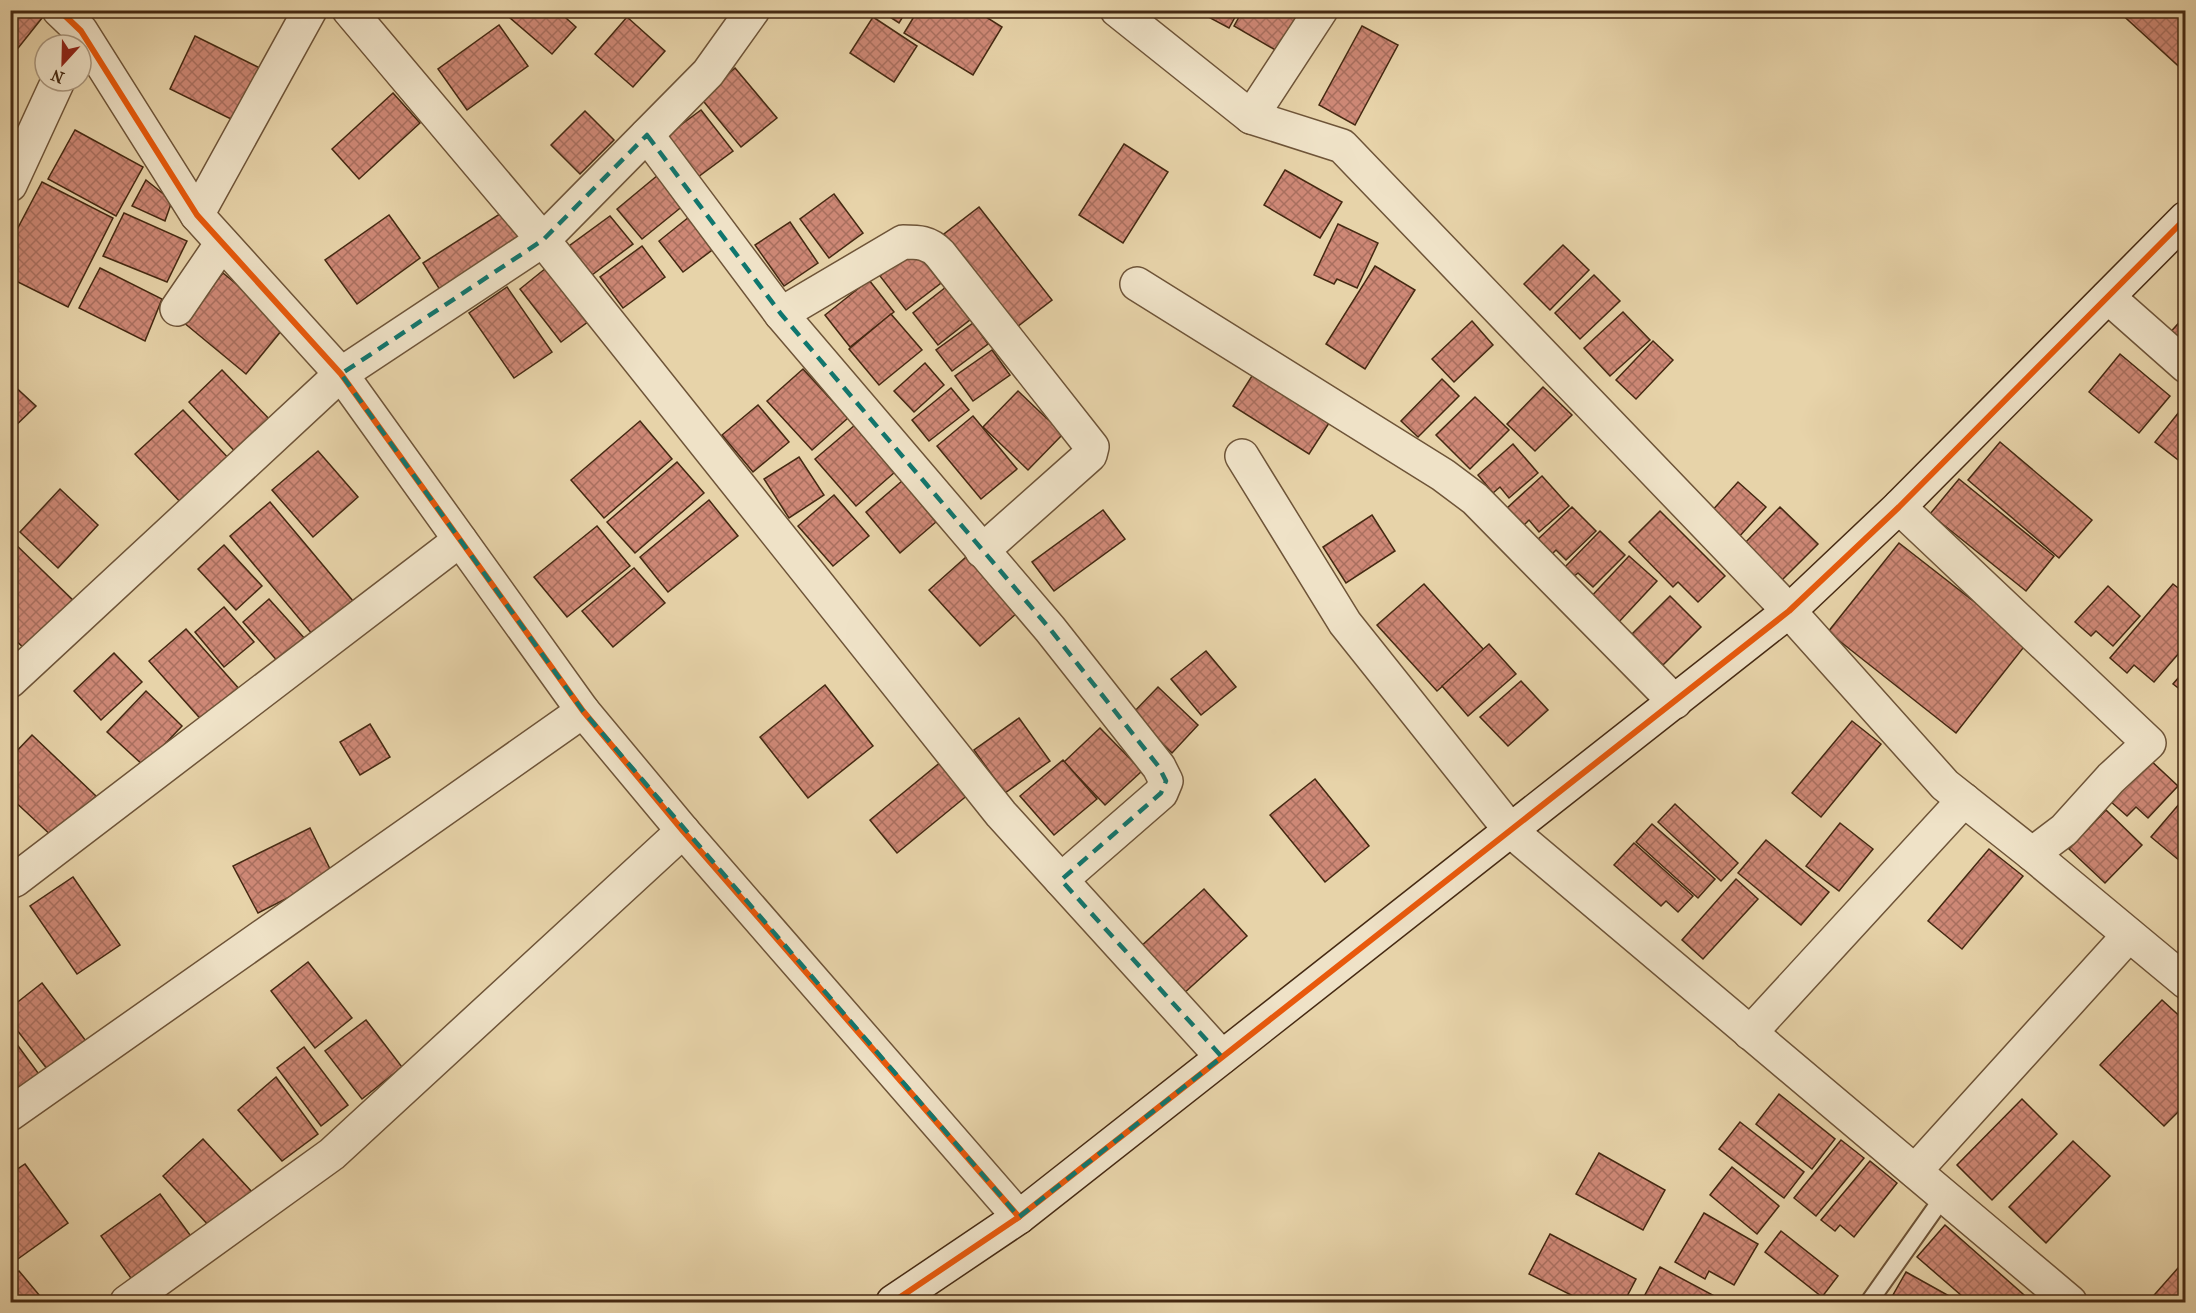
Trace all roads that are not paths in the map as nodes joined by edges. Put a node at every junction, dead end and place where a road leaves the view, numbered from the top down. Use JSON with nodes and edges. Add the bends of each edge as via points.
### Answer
{"nodes":[{"id":1,"x":310,"y":10,"type":"edge"},
{"id":2,"x":349,"y":10,"type":"edge"},
{"id":3,"x":753,"y":10,"type":"edge"},
{"id":4,"x":1117,"y":10,"type":"edge"},
{"id":5,"x":1321,"y":10,"type":"edge"},
{"id":6,"x":76,"y":24,"type":"edge"},
{"id":7,"x":52,"y":93,"type":"edge"},
{"id":8,"x":1251,"y":117,"type":"junction"},
{"id":9,"x":647,"y":135,"type":"junction"},
{"id":10,"x":10,"y":185,"type":"edge"},
{"id":11,"x":197,"y":215,"type":"junction"},
{"id":12,"x":2186,"y":218,"type":"edge"},
{"id":13,"x":543,"y":240,"type":"junction"},
{"id":14,"x":222,"y":243,"type":"junction"},
{"id":15,"x":1137,"y":284,"type":"dead end"},
{"id":16,"x":2108,"y":297,"type":"junction"},
{"id":17,"x":177,"y":309,"type":"dead end"},
{"id":18,"x":781,"y":314,"type":"junction"},
{"id":19,"x":2186,"y":366,"type":"edge"},
{"id":20,"x":341,"y":374,"type":"junction"},
{"id":21,"x":1242,"y":456,"type":"dead end"},
{"id":22,"x":1899,"y":507,"type":"junction"},
{"id":23,"x":460,"y":540,"type":"junction"},
{"id":24,"x":982,"y":551,"type":"junction"},
{"id":25,"x":1789,"y":611,"type":"junction"},
{"id":26,"x":10,"y":681,"type":"edge"},
{"id":27,"x":1675,"y":702,"type":"junction"},
{"id":28,"x":583,"y":711,"type":"junction"},
{"id":29,"x":1964,"y":800,"type":"junction"},
{"id":30,"x":683,"y":831,"type":"junction"},
{"id":31,"x":1511,"y":831,"type":"junction"},
{"id":32,"x":2032,"y":854,"type":"junction"},
{"id":33,"x":15,"y":880,"type":"dead end"},
{"id":34,"x":1061,"y":880,"type":"junction"},
{"id":35,"x":2129,"y":935,"type":"junction"},
{"id":36,"x":2186,"y":982,"type":"edge"},
{"id":37,"x":1750,"y":1033,"type":"junction"},
{"id":38,"x":1222,"y":1057,"type":"junction"},
{"id":39,"x":10,"y":1114,"type":"edge"},
{"id":40,"x":1915,"y":1171,"type":"junction"},
{"id":41,"x":1944,"y":1196,"type":"junction"},
{"id":42,"x":1019,"y":1216,"type":"junction"},
{"id":43,"x":127,"y":1302,"type":"edge"},
{"id":44,"x":893,"y":1302,"type":"edge"},
{"id":45,"x":1869,"y":1302,"type":"edge"},
{"id":46,"x":2070,"y":1302,"type":"edge"}],
"edges":[{"from":1,"to":11,"type":"street"},
{"from":2,"to":13,"type":"street"},
{"from":3,"to":9,"type":"street","via":[[708,73]]},
{"from":4,"to":8,"type":"street"},
{"from":5,"to":8,"type":"street"},
{"from":6,"to":11,"type":"street"},
{"from":7,"to":10,"type":"street"},
{"from":8,"to":25,"type":"street","via":[[1342,146]]},
{"from":9,"to":13,"type":"street"},
{"from":9,"to":18,"type":"street"},
{"from":11,"to":14,"type":"street"},
{"from":12,"to":16,"type":"street"},
{"from":13,"to":20,"type":"street"},
{"from":13,"to":34,"type":"street","via":[[1001,814]]},
{"from":14,"to":17,"type":"street"},
{"from":14,"to":20,"type":"street"},
{"from":15,"to":27,"type":"street","via":[[1443,475],[1475,499]]},
{"from":16,"to":19,"type":"street"},
{"from":16,"to":22,"type":"street"},
{"from":18,"to":24,"type":"street"},
{"from":18,"to":24,"type":"street","via":[[903,242],[931,245],[940,254],[1092,447],[1090,455]]},
{"from":20,"to":23,"type":"street"},
{"from":20,"to":26,"type":"street"},
{"from":21,"to":31,"type":"street","via":[[1345,623]]},
{"from":22,"to":25,"type":"street"},
{"from":22,"to":32,"type":"street","via":[[2149,743],[2064,830]]},
{"from":23,"to":28,"type":"street"},
{"from":23,"to":33,"type":"street"},
{"from":24,"to":34,"type":"street","via":[[1057,638],[1166,781],[1161,794]]},
{"from":25,"to":27,"type":"street"},
{"from":25,"to":29,"type":"street","via":[[1945,785]]},
{"from":27,"to":31,"type":"street"},
{"from":28,"to":30,"type":"street"},
{"from":28,"to":39,"type":"street"},
{"from":29,"to":32,"type":"street"},
{"from":29,"to":37,"type":"street"},
{"from":30,"to":42,"type":"street"},
{"from":30,"to":43,"type":"street","via":[[332,1154]]},
{"from":31,"to":37,"type":"street"},
{"from":31,"to":38,"type":"street"},
{"from":32,"to":35,"type":"street"},
{"from":34,"to":38,"type":"street"},
{"from":35,"to":36,"type":"street"},
{"from":35,"to":40,"type":"street"},
{"from":37,"to":40,"type":"street"},
{"from":38,"to":42,"type":"street"},
{"from":40,"to":41,"type":"street"},
{"from":41,"to":45,"type":"lane"},
{"from":41,"to":46,"type":"street"},
{"from":42,"to":44,"type":"street"}]}
